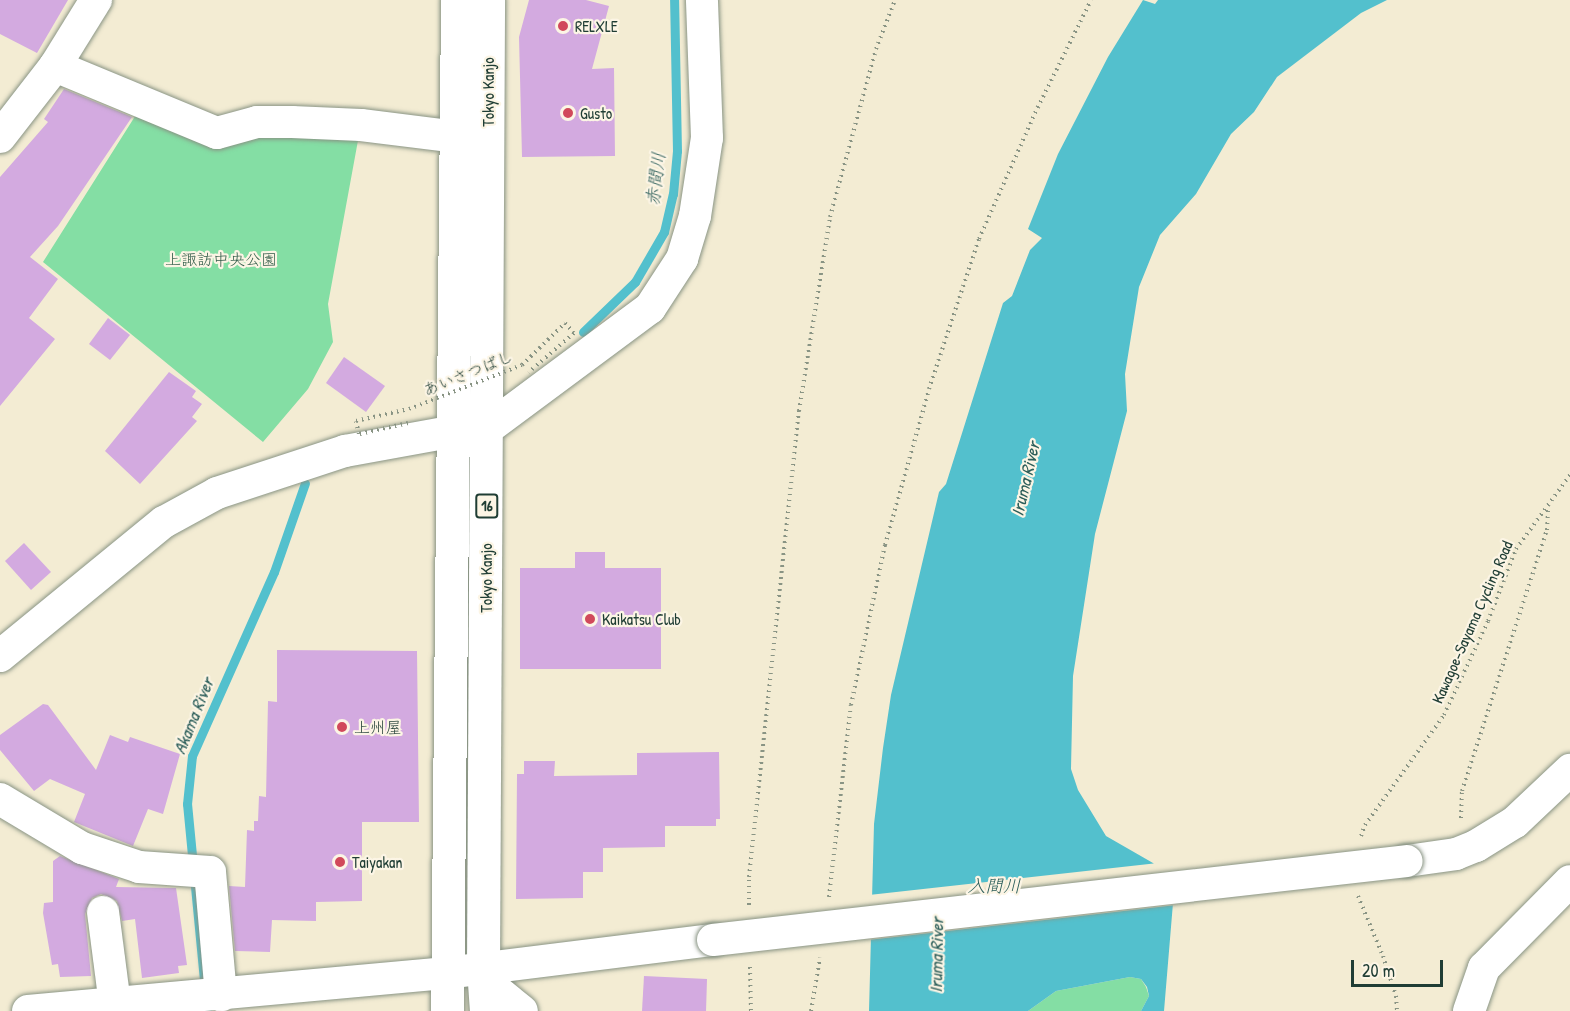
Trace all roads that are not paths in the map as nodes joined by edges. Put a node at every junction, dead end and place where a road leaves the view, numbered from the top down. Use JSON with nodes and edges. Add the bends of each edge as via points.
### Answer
{"nodes":[{"id":1,"x":96,"y":0,"type":"edge"},
{"id":2,"x":457,"y":0,"type":"edge"},
{"id":3,"x":488,"y":0,"type":"edge"},
{"id":4,"x":702,"y":0,"type":"edge"},
{"id":5,"x":55,"y":66,"type":"junction"},
{"id":6,"x":0,"y":137,"type":"edge"},
{"id":7,"x":458,"y":137,"type":"junction"},
{"id":8,"x":487,"y":429,"type":"junction"},
{"id":9,"x":455,"y":431,"type":"junction"},
{"id":10,"x":0,"y":656,"type":"edge"},
{"id":11,"x":1570,"y":770,"type":"edge"},
{"id":12,"x":0,"y":799,"type":"edge"},
{"id":13,"x":1567,"y":889,"type":"edge"},
{"id":14,"x":103,"y":912,"type":"dead end"},
{"id":15,"x":447,"y":973,"type":"junction"},
{"id":16,"x":485,"y":987,"type":"edge"},
{"id":17,"x":210,"y":997,"type":"junction"},
{"id":18,"x":120,"y":1007,"type":"edge"},
{"id":19,"x":28,"y":1011,"type":"edge"},
{"id":20,"x":447,"y":1011,"type":"edge"},
{"id":21,"x":522,"y":1011,"type":"edge"},
{"id":22,"x":1469,"y":1011,"type":"edge"}],
"edges":[{"from":1,"to":5,"type":"street"},
{"from":2,"to":7,"type":"highway","name":"Tokyo Kanjo","number":"16"},
{"from":3,"to":8,"type":"highway","name":"Tokyo Kanjo","number":"16"},
{"from":4,"to":8,"type":"street","via":[[707,138],[695,216],[682,259],[650,308]]},
{"from":5,"to":6,"type":"street"},
{"from":5,"to":7,"type":"street","via":[[217,133],[257,122],[361,125]]},
{"from":7,"to":9,"type":"highway","name":"Tokyo Kanjo","number":"16"},
{"from":8,"to":16,"type":"highway","name":"Tokyo Kanjo","number":"16"},
{"from":9,"to":10,"type":"street","via":[[345,451],[217,493],[164,522]]},
{"from":9,"to":15,"type":"highway","name":"Tokyo Kanjo","number":"16"},
{"from":11,"to":16,"type":"street","bridge":true,"via":[[1515,822],[1456,854],[713,940]]},
{"from":12,"to":17,"type":"street","via":[[82,848],[139,867],[210,872]]},
{"from":13,"to":22,"type":"street","via":[[1484,968]]},
{"from":14,"to":18,"type":"street"},
{"from":15,"to":16,"type":"street"},
{"from":15,"to":17,"type":"street"},
{"from":15,"to":20,"type":"highway","name":"Tokyo Kanjo","number":"16"},
{"from":16,"to":21,"type":"street"},
{"from":17,"to":18,"type":"street"},
{"from":18,"to":19,"type":"street"}]}
